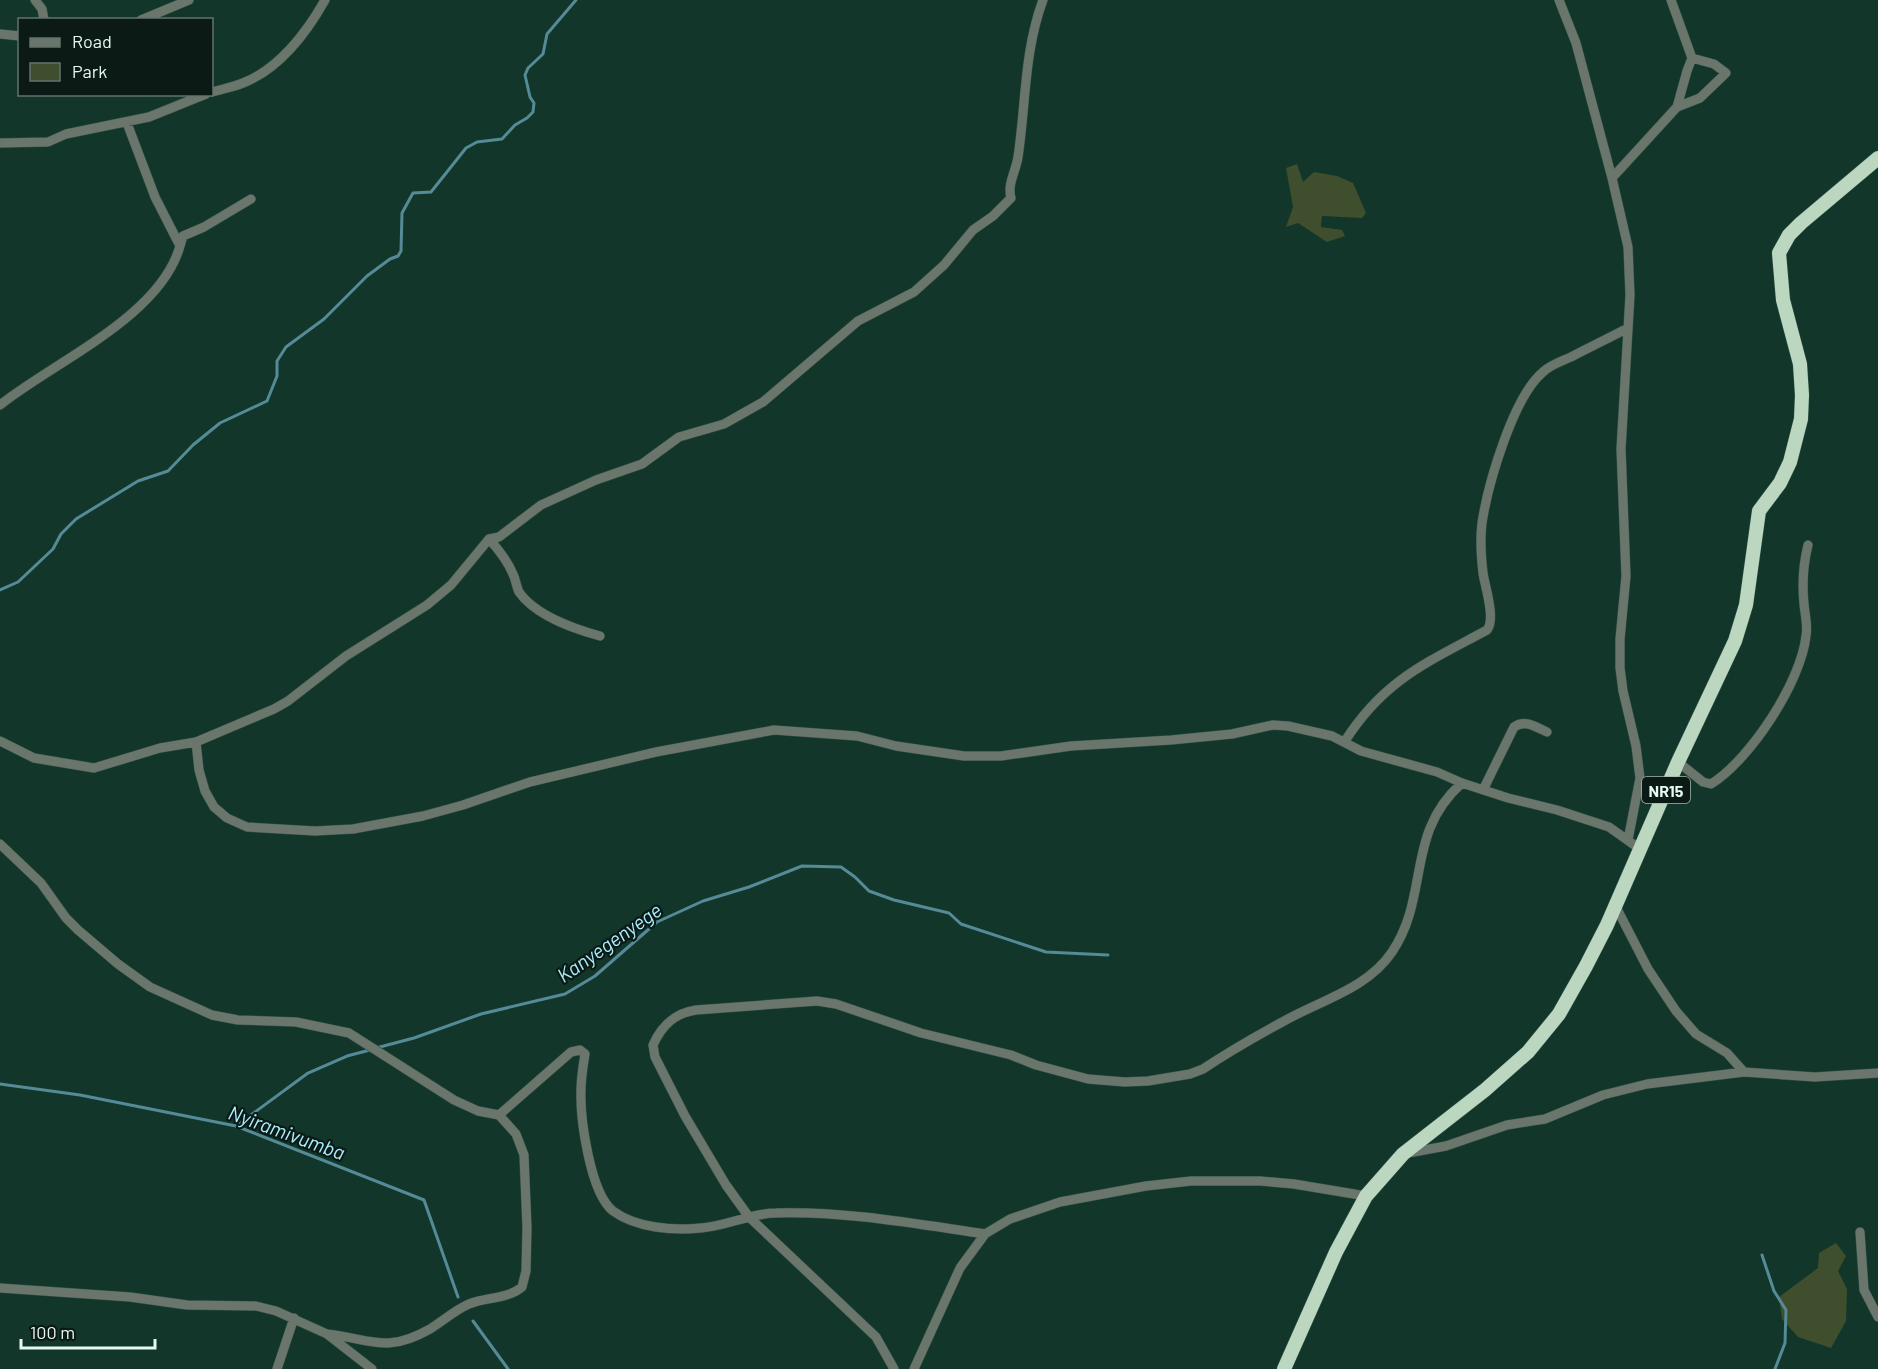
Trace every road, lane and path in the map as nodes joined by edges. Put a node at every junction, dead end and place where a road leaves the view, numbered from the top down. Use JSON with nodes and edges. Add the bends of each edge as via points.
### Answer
{"nodes":[{"id":1,"x":35,"y":0,"type":"edge"},
{"id":2,"x":189,"y":0,"type":"edge"},
{"id":3,"x":325,"y":0,"type":"edge"},
{"id":4,"x":1043,"y":0,"type":"edge"},
{"id":5,"x":1559,"y":0,"type":"edge"},
{"id":6,"x":1671,"y":0,"type":"edge"},
{"id":7,"x":44,"y":18,"type":"edge"},
{"id":8,"x":146,"y":18,"type":"edge"},
{"id":9,"x":0,"y":34,"type":"edge"},
{"id":10,"x":18,"y":36,"type":"edge"},
{"id":11,"x":1692,"y":58,"type":"junction"},
{"id":12,"x":213,"y":92,"type":"edge"},
{"id":13,"x":201,"y":96,"type":"edge"},
{"id":14,"x":1677,"y":108,"type":"junction"},
{"id":15,"x":127,"y":123,"type":"junction"},
{"id":16,"x":0,"y":143,"type":"edge"},
{"id":17,"x":1878,"y":158,"type":"edge"},
{"id":18,"x":1612,"y":178,"type":"junction"},
{"id":19,"x":251,"y":199,"type":"dead end"},
{"id":20,"x":180,"y":246,"type":"junction"},
{"id":21,"x":1628,"y":328,"type":"junction"},
{"id":22,"x":0,"y":405,"type":"edge"},
{"id":23,"x":489,"y":539,"type":"junction"},
{"id":24,"x":1808,"y":545,"type":"dead end"},
{"id":25,"x":600,"y":636,"type":"dead end"},
{"id":26,"x":1547,"y":732,"type":"dead end"},
{"id":27,"x":0,"y":741,"type":"edge"},
{"id":28,"x":1344,"y":741,"type":"junction"},
{"id":29,"x":196,"y":742,"type":"junction"},
{"id":30,"x":1678,"y":762,"type":"junction"},
{"id":31,"x":1462,"y":783,"type":"junction"},
{"id":32,"x":1483,"y":790,"type":"junction"},
{"id":33,"x":1628,"y":840,"type":"junction"},
{"id":34,"x":0,"y":844,"type":"edge"},
{"id":35,"x":1640,"y":849,"type":"junction"},
{"id":36,"x":1615,"y":905,"type":"junction"},
{"id":37,"x":1744,"y":1072,"type":"junction"},
{"id":38,"x":1878,"y":1073,"type":"edge"},
{"id":39,"x":499,"y":1115,"type":"junction"},
{"id":40,"x":1403,"y":1154,"type":"junction"},
{"id":41,"x":1366,"y":1196,"type":"junction"},
{"id":42,"x":749,"y":1217,"type":"junction"},
{"id":43,"x":1860,"y":1232,"type":"dead end"},
{"id":44,"x":985,"y":1234,"type":"junction"},
{"id":45,"x":0,"y":1287,"type":"edge"},
{"id":46,"x":1878,"y":1317,"type":"edge"},
{"id":47,"x":294,"y":1318,"type":"junction"},
{"id":48,"x":327,"y":1334,"type":"junction"},
{"id":49,"x":277,"y":1369,"type":"edge"},
{"id":50,"x":372,"y":1369,"type":"edge"},
{"id":51,"x":894,"y":1369,"type":"edge"},
{"id":52,"x":914,"y":1369,"type":"edge"},
{"id":53,"x":1284,"y":1369,"type":"edge"}],
"edges":[{"from":1,"to":7,"type":"street"},
{"from":2,"to":8,"type":"street"},
{"from":3,"to":12,"type":"street","via":[[294,44],[265,70]]},
{"from":4,"to":23,"type":"street","via":[[1027,63],[1017,161],[1008,190],[1011,198],[973,230],[934,274],[914,292],[858,321],[763,402],[738,417],[678,437],[642,464],[561,495],[499,537]]},
{"from":5,"to":18,"type":"street","via":[[1576,43]]},
{"from":6,"to":11,"type":"street"},
{"from":9,"to":10,"type":"street"},
{"from":11,"to":14,"type":"street"},
{"from":11,"to":14,"type":"street","via":[[1714,64],[1726,73],[1700,98]]},
{"from":13,"to":15,"type":"street"},
{"from":14,"to":18,"type":"street"},
{"from":15,"to":16,"type":"street","via":[[66,134],[48,142]]},
{"from":15,"to":20,"type":"street","via":[[155,197]]},
{"from":17,"to":30,"type":"highway","number":"NR15","via":[[1801,223],[1779,253],[1783,300],[1800,364],[1799,430],[1780,483],[1759,511],[1746,605],[1735,641]]},
{"from":18,"to":21,"type":"street","via":[[1628,247]]},
{"from":19,"to":20,"type":"street","via":[[183,236]]},
{"from":20,"to":22,"type":"street","via":[[169,270],[144,304]]},
{"from":21,"to":28,"type":"street","via":[[1544,370],[1515,414],[1482,523],[1490,626],[1401,678],[1366,710]]},
{"from":21,"to":33,"type":"street","via":[[1621,449],[1626,576],[1620,668],[1640,778]]},
{"from":23,"to":25,"type":"street","via":[[504,556],[528,603],[572,628]]},
{"from":23,"to":29,"type":"street","via":[[451,585],[427,606],[346,656],[288,701]]},
{"from":24,"to":30,"type":"street","via":[[1804,569],[1807,634],[1803,653],[1771,717],[1746,753],[1711,784]]},
{"from":26,"to":32,"type":"street","via":[[1521,722],[1514,727]]},
{"from":27,"to":29,"type":"street","via":[[34,758],[94,768],[160,748]]},
{"from":28,"to":29,"type":"street","via":[[1274,725],[1232,734],[1071,746],[1001,756],[964,756],[857,736],[774,730],[656,752],[530,782],[423,816],[352,829],[315,831],[247,827],[227,818],[214,807],[205,791]]},
{"from":28,"to":31,"type":"street","via":[[1361,751]]},
{"from":30,"to":35,"type":"highway","number":"NR15"},
{"from":31,"to":32,"type":"street"},
{"from":31,"to":42,"type":"street","via":[[1441,804],[1432,820],[1421,851],[1415,896],[1399,940],[1385,961],[1330,999],[1190,1074],[1125,1082],[1075,1077],[826,1002],[696,1010],[672,1018],[656,1039],[652,1049],[655,1057],[714,1166]]},
{"from":32,"to":33,"type":"street","via":[[1609,827]]},
{"from":33,"to":35,"type":"street"},
{"from":34,"to":39,"type":"street","via":[[41,883],[78,930],[150,987],[212,1015],[296,1022],[349,1033],[453,1100],[478,1112]]},
{"from":35,"to":36,"type":"highway","number":"NR15"},
{"from":36,"to":37,"type":"street","via":[[1648,969],[1676,1011],[1696,1034],[1727,1053]]},
{"from":36,"to":40,"type":"highway","number":"NR15","via":[[1586,966],[1545,1033],[1509,1069]]},
{"from":37,"to":38,"type":"street","via":[[1815,1077]]},
{"from":37,"to":40,"type":"street","via":[[1624,1088],[1545,1119],[1507,1125],[1446,1146]]},
{"from":39,"to":42,"type":"street","via":[[570,1052],[580,1050],[585,1054],[581,1089],[583,1129],[595,1179],[613,1211],[656,1228],[702,1228]]},
{"from":39,"to":48,"type":"street","via":[[516,1134],[524,1155],[527,1228],[522,1287],[468,1305],[399,1342],[371,1342]]},
{"from":40,"to":41,"type":"highway","number":"NR15"},
{"from":41,"to":44,"type":"street","via":[[1260,1181],[1164,1183],[1060,1202],[1010,1219]]},
{"from":41,"to":53,"type":"highway","number":"NR15","via":[[1336,1252]]},
{"from":42,"to":44,"type":"street","via":[[803,1213]]},
{"from":42,"to":51,"type":"street","via":[[876,1337]]},
{"from":43,"to":46,"type":"street","via":[[1864,1290]]},
{"from":44,"to":52,"type":"street","via":[[960,1268]]},
{"from":45,"to":47,"type":"street","via":[[187,1305],[256,1306]]},
{"from":47,"to":48,"type":"street"},
{"from":47,"to":49,"type":"street"},
{"from":48,"to":50,"type":"street"}]}
